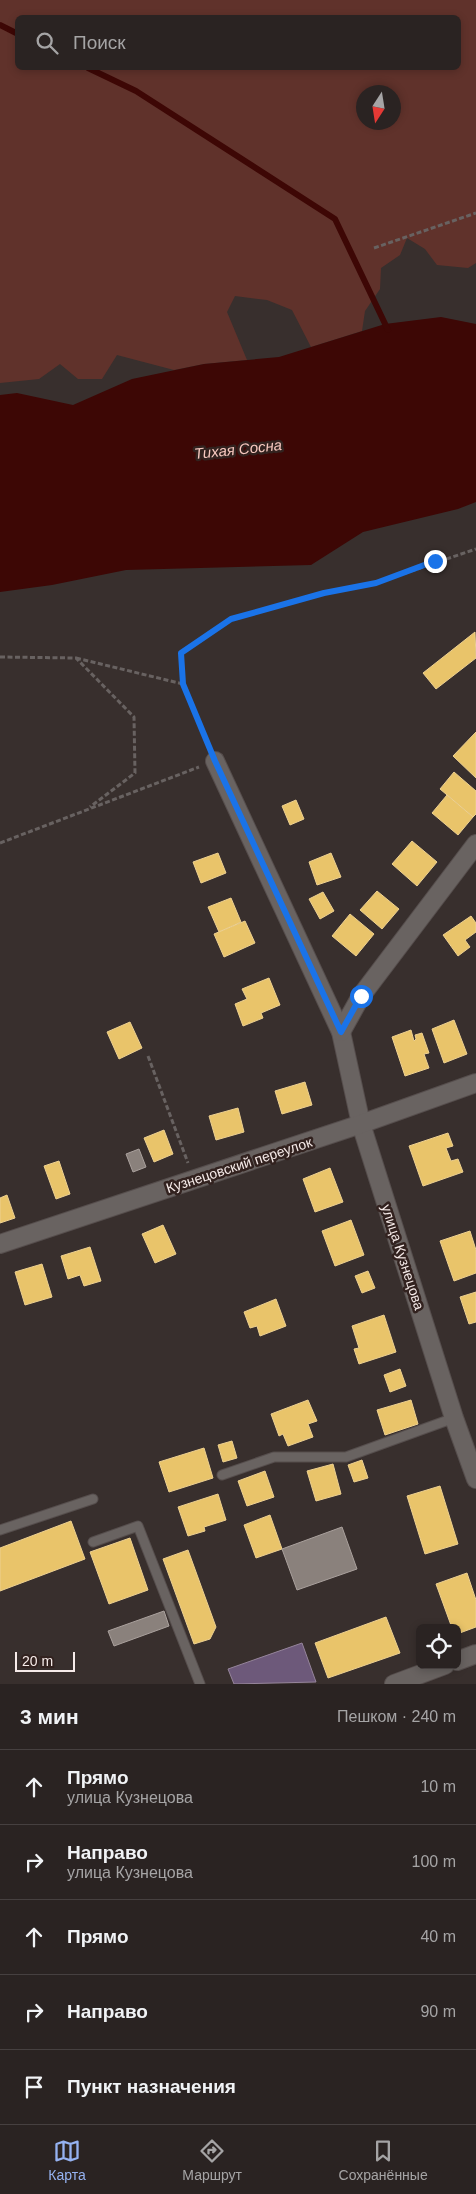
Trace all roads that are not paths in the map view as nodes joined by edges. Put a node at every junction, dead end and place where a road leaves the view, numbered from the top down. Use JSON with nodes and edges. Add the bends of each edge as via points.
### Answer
{"nodes":[{"id":1,"x":215,"y":761,"type":"road end"},
{"id":2,"x":476,"y":844,"type":"edge"},
{"id":3,"x":341,"y":1032,"type":"junction"},
{"id":4,"x":476,"y":1083,"type":"edge"},
{"id":5,"x":361,"y":1124,"type":"junction"},
{"id":6,"x":0,"y":1244,"type":"edge"},
{"id":7,"x":454,"y":1418,"type":"junction"},
{"id":8,"x":222,"y":1475,"type":"dead end"},
{"id":9,"x":476,"y":1479,"type":"edge"},
{"id":10,"x":93,"y":1499,"type":"dead end"},
{"id":11,"x":0,"y":1530,"type":"edge"},
{"id":12,"x":92,"y":1542,"type":"dead end"},
{"id":13,"x":476,"y":1654,"type":"edge"},
{"id":14,"x":461,"y":1660,"type":"edge"},
{"id":15,"x":435,"y":1669,"type":"edge"},
{"id":16,"x":200,"y":1684,"type":"edge"},
{"id":17,"x":394,"y":1684,"type":"edge"}],
"edges":[{"from":1,"to":3,"type":"street","name":"улица Кузнецова"},
{"from":2,"to":3,"type":"street","via":[[361,996]]},
{"from":3,"to":5,"type":"street","name":"улица Кузнецова"},
{"from":4,"to":5,"type":"street","name":"Кузнецовский переулок"},
{"from":5,"to":6,"type":"street","name":"Кузнецовский переулок"},
{"from":5,"to":7,"type":"street","name":"улица Кузнецова"},
{"from":7,"to":8,"type":"lane","via":[[346,1457],[274,1457]]},
{"from":7,"to":9,"type":"street","name":"улица Кузнецова"},
{"from":10,"to":11,"type":"lane"},
{"from":12,"to":16,"type":"lane","via":[[138,1526]]},
{"from":13,"to":14,"type":"street"},
{"from":15,"to":17,"type":"street"}]}
